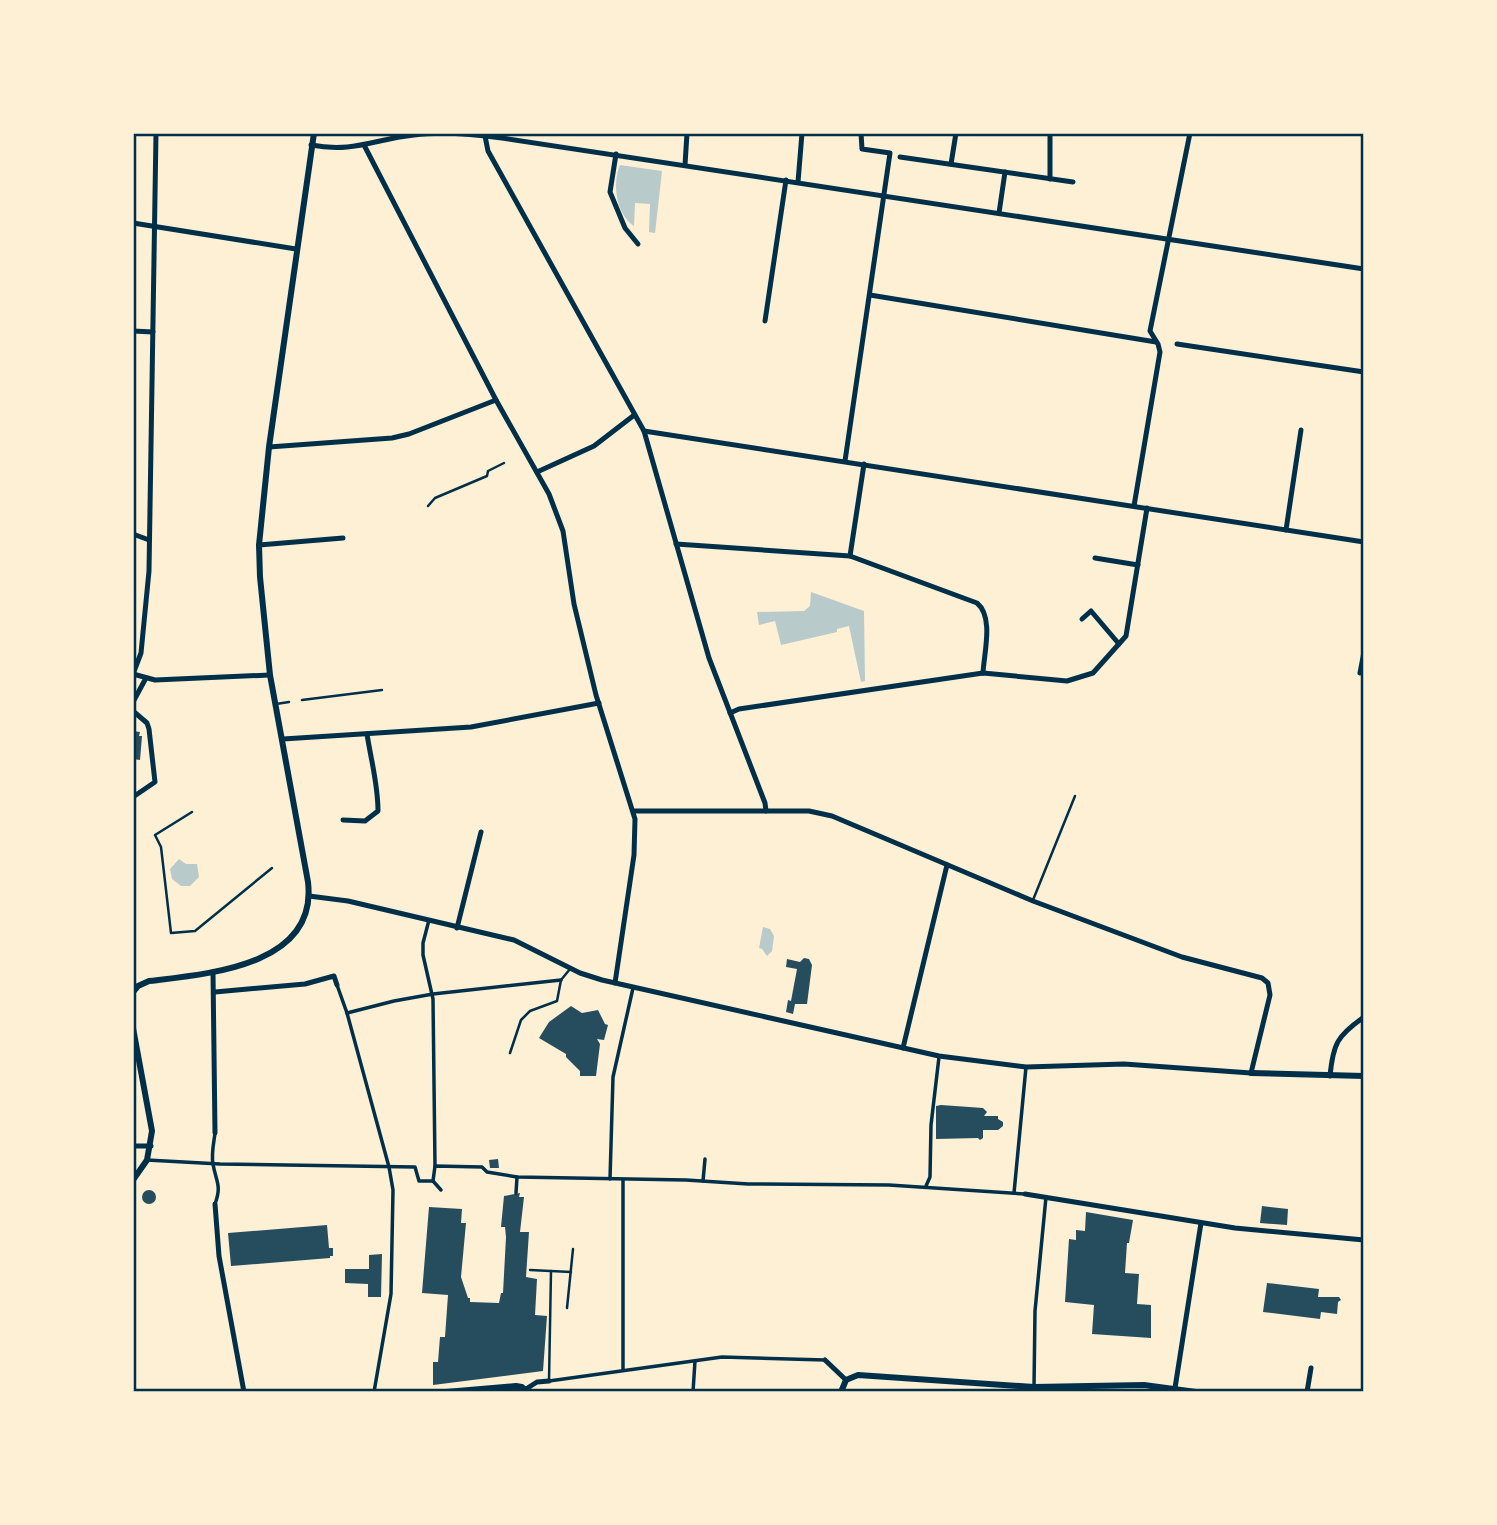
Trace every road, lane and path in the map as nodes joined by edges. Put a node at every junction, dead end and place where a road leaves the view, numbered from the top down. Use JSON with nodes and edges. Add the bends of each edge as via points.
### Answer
{"nodes":[{"id":1,"x":156,"y":133,"type":"edge"},
{"id":2,"x":314,"y":133,"type":"edge"},
{"id":3,"x":450,"y":133,"type":"edge"},
{"id":4,"x":687,"y":133,"type":"edge"},
{"id":5,"x":802,"y":133,"type":"edge"},
{"id":6,"x":861,"y":133,"type":"edge"},
{"id":7,"x":956,"y":133,"type":"edge"},
{"id":8,"x":1050,"y":133,"type":"edge"},
{"id":9,"x":1190,"y":133,"type":"edge"},
{"id":10,"x":485,"y":136,"type":"junction"},
{"id":11,"x":312,"y":145,"type":"junction"},
{"id":12,"x":364,"y":145,"type":"junction"},
{"id":13,"x":616,"y":154,"type":"junction"},
{"id":14,"x":901,"y":157,"type":"dead end"},
{"id":15,"x":951,"y":164,"type":"junction"},
{"id":16,"x":685,"y":165,"type":"junction"},
{"id":17,"x":1005,"y":172,"type":"junction"},
{"id":18,"x":1049,"y":179,"type":"junction"},
{"id":19,"x":786,"y":180,"type":"junction"},
{"id":20,"x":798,"y":182,"type":"junction"},
{"id":21,"x":1073,"y":182,"type":"dead end"},
{"id":22,"x":885,"y":195,"type":"junction"},
{"id":23,"x":999,"y":213,"type":"junction"},
{"id":24,"x":133,"y":223,"type":"edge"},
{"id":25,"x":155,"y":226,"type":"junction"},
{"id":26,"x":1170,"y":240,"type":"junction"},
{"id":27,"x":638,"y":244,"type":"dead end"},
{"id":28,"x":296,"y":249,"type":"junction"},
{"id":29,"x":1364,"y":269,"type":"edge"},
{"id":30,"x":870,"y":295,"type":"junction"},
{"id":31,"x":765,"y":321,"type":"dead end"},
{"id":32,"x":133,"y":331,"type":"edge"},
{"id":33,"x":153,"y":332,"type":"junction"},
{"id":34,"x":1156,"y":342,"type":"junction"},
{"id":35,"x":1177,"y":344,"type":"dead end"},
{"id":36,"x":1364,"y":372,"type":"edge"},
{"id":37,"x":496,"y":400,"type":"junction"},
{"id":38,"x":634,"y":416,"type":"junction"},
{"id":39,"x":1301,"y":430,"type":"dead end"},
{"id":40,"x":643,"y":431,"type":"junction"},
{"id":41,"x":269,"y":447,"type":"junction"},
{"id":42,"x":845,"y":461,"type":"junction"},
{"id":43,"x":504,"y":463,"type":"dead end"},
{"id":44,"x":864,"y":464,"type":"junction"},
{"id":45,"x":537,"y":472,"type":"junction"},
{"id":46,"x":428,"y":506,"type":"dead end"},
{"id":47,"x":1134,"y":506,"type":"junction"},
{"id":48,"x":1147,"y":508,"type":"junction"},
{"id":49,"x":1286,"y":530,"type":"junction"},
{"id":50,"x":133,"y":534,"type":"edge"},
{"id":51,"x":343,"y":538,"type":"dead end"},
{"id":52,"x":149,"y":540,"type":"junction"},
{"id":53,"x":1364,"y":542,"type":"edge"},
{"id":54,"x":676,"y":544,"type":"junction"},
{"id":55,"x":259,"y":545,"type":"junction"},
{"id":56,"x":850,"y":556,"type":"junction"},
{"id":57,"x":1095,"y":558,"type":"dead end"},
{"id":58,"x":1138,"y":565,"type":"junction"},
{"id":59,"x":1082,"y":619,"type":"dead end"},
{"id":60,"x":1119,"y":644,"type":"junction"},
{"id":61,"x":1364,"y":652,"type":"edge"},
{"id":62,"x":983,"y":673,"type":"junction"},
{"id":63,"x":1360,"y":673,"type":"dead end"},
{"id":64,"x":133,"y":674,"type":"edge"},
{"id":65,"x":270,"y":675,"type":"junction"},
{"id":66,"x":146,"y":678,"type":"junction"},
{"id":67,"x":382,"y":690,"type":"dead end"},
{"id":68,"x":302,"y":700,"type":"dead end"},
{"id":69,"x":133,"y":702,"type":"edge"},
{"id":70,"x":289,"y":702,"type":"dead end"},
{"id":71,"x":598,"y":703,"type":"junction"},
{"id":72,"x":276,"y":704,"type":"junction"},
{"id":73,"x":133,"y":711,"type":"edge"},
{"id":74,"x":730,"y":713,"type":"junction"},
{"id":75,"x":367,"y":734,"type":"junction"},
{"id":76,"x":283,"y":738,"type":"junction"},
{"id":77,"x":1074,"y":796,"type":"dead end"},
{"id":78,"x":133,"y":797,"type":"edge"},
{"id":79,"x":634,"y":811,"type":"junction"},
{"id":80,"x":766,"y":811,"type":"junction"},
{"id":81,"x":192,"y":812,"type":"dead end"},
{"id":82,"x":343,"y":820,"type":"dead end"},
{"id":83,"x":481,"y":832,"type":"dead end"},
{"id":84,"x":947,"y":865,"type":"junction"},
{"id":85,"x":272,"y":868,"type":"dead end"},
{"id":86,"x":309,"y":896,"type":"junction"},
{"id":87,"x":1033,"y":901,"type":"junction"},
{"id":88,"x":429,"y":920,"type":"junction"},
{"id":89,"x":457,"y":928,"type":"junction"},
{"id":90,"x":570,"y":969,"type":"junction"},
{"id":91,"x":214,"y":972,"type":"junction"},
{"id":92,"x":561,"y":980,"type":"junction"},
{"id":93,"x":615,"y":983,"type":"junction"},
{"id":94,"x":337,"y":985,"type":"joint"},
{"id":95,"x":633,"y":987,"type":"junction"},
{"id":96,"x":133,"y":992,"type":"edge"},
{"id":97,"x":215,"y":992,"type":"junction"},
{"id":98,"x":433,"y":994,"type":"junction"},
{"id":99,"x":348,"y":1013,"type":"junction"},
{"id":100,"x":1364,"y":1017,"type":"edge"},
{"id":101,"x":133,"y":1028,"type":"edge"},
{"id":102,"x":903,"y":1048,"type":"junction"},
{"id":103,"x":510,"y":1053,"type":"dead end"},
{"id":104,"x":939,"y":1056,"type":"junction"},
{"id":105,"x":1026,"y":1067,"type":"junction"},
{"id":106,"x":1251,"y":1073,"type":"junction"},
{"id":107,"x":1330,"y":1076,"type":"junction"},
{"id":108,"x":1364,"y":1076,"type":"edge"},
{"id":109,"x":215,"y":1133,"type":"joint"},
{"id":110,"x":133,"y":1146,"type":"edge"},
{"id":111,"x":150,"y":1146,"type":"junction"},
{"id":112,"x":705,"y":1159,"type":"dead end"},
{"id":113,"x":147,"y":1160,"type":"junction"},
{"id":114,"x":212,"y":1163,"type":"junction"},
{"id":115,"x":435,"y":1166,"type":"junction"},
{"id":116,"x":389,"y":1167,"type":"junction"},
{"id":117,"x":517,"y":1177,"type":"junction"},
{"id":118,"x":610,"y":1179,"type":"junction"},
{"id":119,"x":133,"y":1180,"type":"edge"},
{"id":120,"x":623,"y":1180,"type":"junction"},
{"id":121,"x":433,"y":1181,"type":"junction"},
{"id":122,"x":703,"y":1181,"type":"junction"},
{"id":123,"x":926,"y":1186,"type":"junction"},
{"id":124,"x":441,"y":1190,"type":"dead end"},
{"id":125,"x":1014,"y":1193,"type":"junction"},
{"id":126,"x":516,"y":1194,"type":"dead end"},
{"id":127,"x":1025,"y":1194,"type":"joint"},
{"id":128,"x":1046,"y":1196,"type":"junction"},
{"id":129,"x":215,"y":1204,"type":"joint"},
{"id":130,"x":1201,"y":1223,"type":"junction"},
{"id":131,"x":1364,"y":1240,"type":"edge"},
{"id":132,"x":573,"y":1249,"type":"dead end"},
{"id":133,"x":530,"y":1270,"type":"dead end"},
{"id":134,"x":551,"y":1271,"type":"junction"},
{"id":135,"x":571,"y":1272,"type":"junction"},
{"id":136,"x":567,"y":1308,"type":"dead end"},
{"id":137,"x":825,"y":1360,"type":"joint"},
{"id":138,"x":695,"y":1361,"type":"junction"},
{"id":139,"x":1311,"y":1368,"type":"dead end"},
{"id":140,"x":623,"y":1371,"type":"junction"},
{"id":141,"x":846,"y":1380,"type":"junction"},
{"id":142,"x":549,"y":1381,"type":"junction"},
{"id":143,"x":1175,"y":1388,"type":"junction"},
{"id":144,"x":527,"y":1390,"type":"edge"},
{"id":145,"x":1034,"y":1390,"type":"edge"},
{"id":146,"x":244,"y":1392,"type":"edge"},
{"id":147,"x":374,"y":1392,"type":"edge"},
{"id":148,"x":446,"y":1392,"type":"edge"},
{"id":149,"x":693,"y":1392,"type":"edge"},
{"id":150,"x":841,"y":1392,"type":"edge"},
{"id":151,"x":1196,"y":1392,"type":"edge"},
{"id":152,"x":1307,"y":1392,"type":"edge"}],
"edges":[{"from":1,"to":25,"type":"street"},
{"from":2,"to":11,"type":"street"},
{"from":3,"to":10,"type":"street"},
{"from":3,"to":12,"type":"street","via":[[416,134]]},
{"from":4,"to":16,"type":"street"},
{"from":5,"to":20,"type":"street"},
{"from":6,"to":22,"type":"street","via":[[862,149],[890,153]]},
{"from":7,"to":15,"type":"street"},
{"from":8,"to":18,"type":"street"},
{"from":9,"to":26,"type":"street"},
{"from":10,"to":13,"type":"street"},
{"from":10,"to":38,"type":"street","via":[[488,151]]},
{"from":11,"to":12,"type":"street","via":[[341,149]]},
{"from":11,"to":28,"type":"street"},
{"from":12,"to":37,"type":"street"},
{"from":13,"to":16,"type":"street"},
{"from":13,"to":27,"type":"street","via":[[610,192],[625,228]]},
{"from":14,"to":15,"type":"street"},
{"from":15,"to":17,"type":"street"},
{"from":16,"to":19,"type":"street"},
{"from":17,"to":18,"type":"street"},
{"from":17,"to":23,"type":"street"},
{"from":18,"to":21,"type":"street"},
{"from":19,"to":20,"type":"street"},
{"from":19,"to":31,"type":"street"},
{"from":20,"to":22,"type":"street"},
{"from":22,"to":23,"type":"street"},
{"from":22,"to":30,"type":"street"},
{"from":23,"to":26,"type":"street"},
{"from":24,"to":25,"type":"street"},
{"from":25,"to":28,"type":"street"},
{"from":25,"to":33,"type":"street"},
{"from":26,"to":29,"type":"street"},
{"from":26,"to":34,"type":"street","via":[[1150,331]]},
{"from":28,"to":41,"type":"street"},
{"from":30,"to":34,"type":"street"},
{"from":30,"to":42,"type":"street"},
{"from":32,"to":33,"type":"street"},
{"from":33,"to":52,"type":"street"},
{"from":34,"to":47,"type":"street","via":[[1160,352]]},
{"from":35,"to":36,"type":"street"},
{"from":37,"to":41,"type":"street","via":[[409,435]]},
{"from":37,"to":45,"type":"street"},
{"from":38,"to":40,"type":"street"},
{"from":38,"to":45,"type":"street","via":[[594,446]]},
{"from":39,"to":49,"type":"street"},
{"from":40,"to":42,"type":"street"},
{"from":40,"to":54,"type":"street"},
{"from":41,"to":55,"type":"street"},
{"from":42,"to":44,"type":"street"},
{"from":43,"to":46,"type":"lane","via":[[435,498]]},
{"from":44,"to":47,"type":"street"},
{"from":44,"to":56,"type":"street"},
{"from":45,"to":71,"type":"street","via":[[563,531],[574,604]]},
{"from":47,"to":48,"type":"street"},
{"from":48,"to":49,"type":"street"},
{"from":48,"to":58,"type":"street"},
{"from":49,"to":53,"type":"street"},
{"from":50,"to":52,"type":"street"},
{"from":51,"to":55,"type":"street"},
{"from":52,"to":64,"type":"street","via":[[141,653]]},
{"from":54,"to":56,"type":"street"},
{"from":54,"to":74,"type":"street"},
{"from":55,"to":65,"type":"street"},
{"from":56,"to":62,"type":"street","via":[[983,608]]},
{"from":57,"to":58,"type":"street"},
{"from":58,"to":60,"type":"street","via":[[1130,622]]},
{"from":59,"to":60,"type":"street","via":[[1091,611]]},
{"from":60,"to":62,"type":"street","via":[[1093,673],[1067,681]]},
{"from":61,"to":63,"type":"street"},
{"from":62,"to":74,"type":"street"},
{"from":64,"to":66,"type":"street"},
{"from":65,"to":66,"type":"street"},
{"from":65,"to":72,"type":"street"},
{"from":66,"to":69,"type":"street"},
{"from":67,"to":68,"type":"lane"},
{"from":70,"to":72,"type":"lane"},
{"from":71,"to":75,"type":"street","via":[[471,727]]},
{"from":71,"to":79,"type":"street"},
{"from":72,"to":76,"type":"street"},
{"from":73,"to":78,"type":"street","via":[[147,723],[155,778],[153,785]]},
{"from":74,"to":80,"type":"street"},
{"from":75,"to":76,"type":"street"},
{"from":75,"to":82,"type":"street","via":[[378,811],[365,821]]},
{"from":76,"to":86,"type":"street"},
{"from":77,"to":87,"type":"lane"},
{"from":79,"to":80,"type":"street"},
{"from":79,"to":93,"type":"street","via":[[634,855]]},
{"from":80,"to":84,"type":"street","via":[[832,816]]},
{"from":81,"to":85,"type":"lane","via":[[155,835],[161,847],[171,933],[195,931]]},
{"from":83,"to":89,"type":"street"},
{"from":84,"to":87,"type":"street"},
{"from":84,"to":102,"type":"street"},
{"from":86,"to":88,"type":"street"},
{"from":86,"to":91,"type":"street","via":[[304,920],[290,940],[270,953]]},
{"from":87,"to":106,"type":"street","via":[[1182,957],[1255,975],[1268,983],[1270,995]]},
{"from":88,"to":89,"type":"street"},
{"from":88,"to":98,"type":"street","via":[[423,955]]},
{"from":89,"to":90,"type":"street","via":[[514,940]]},
{"from":90,"to":92,"type":"lane"},
{"from":90,"to":93,"type":"street"},
{"from":91,"to":96,"type":"street","via":[[149,981]]},
{"from":91,"to":97,"type":"street"},
{"from":92,"to":98,"type":"street"},
{"from":92,"to":103,"type":"lane","via":[[556,1001],[530,1011],[521,1020]]},
{"from":93,"to":95,"type":"street"},
{"from":94,"to":97,"type":"street","via":[[334,976],[305,984]]},
{"from":94,"to":99,"type":"street"},
{"from":95,"to":102,"type":"street"},
{"from":95,"to":118,"type":"street","via":[[613,1077]]},
{"from":97,"to":109,"type":"street"},
{"from":98,"to":99,"type":"street"},
{"from":98,"to":115,"type":"street"},
{"from":99,"to":116,"type":"street"},
{"from":100,"to":107,"type":"street","via":[[1335,1044]]},
{"from":101,"to":111,"type":"street","via":[[152,1131]]},
{"from":102,"to":104,"type":"street"},
{"from":104,"to":105,"type":"street"},
{"from":104,"to":123,"type":"street"},
{"from":105,"to":106,"type":"street","via":[[1124,1064]]},
{"from":105,"to":125,"type":"street"},
{"from":106,"to":107,"type":"street"},
{"from":107,"to":108,"type":"street"},
{"from":109,"to":114,"type":"street"},
{"from":110,"to":111,"type":"street"},
{"from":111,"to":113,"type":"street"},
{"from":112,"to":122,"type":"street"},
{"from":113,"to":114,"type":"street"},
{"from":113,"to":119,"type":"street"},
{"from":114,"to":116,"type":"street"},
{"from":114,"to":129,"type":"street","via":[[219,1196]]},
{"from":115,"to":117,"type":"street","via":[[482,1167]]},
{"from":115,"to":121,"type":"street"},
{"from":116,"to":121,"type":"street","via":[[415,1167],[419,1181]]},
{"from":116,"to":147,"type":"street","via":[[393,1190],[391,1294]]},
{"from":117,"to":118,"type":"street"},
{"from":117,"to":126,"type":"street"},
{"from":118,"to":120,"type":"street"},
{"from":120,"to":122,"type":"street"},
{"from":120,"to":140,"type":"street"},
{"from":121,"to":124,"type":"street"},
{"from":122,"to":123,"type":"street"},
{"from":123,"to":125,"type":"street"},
{"from":125,"to":127,"type":"street"},
{"from":127,"to":128,"type":"street"},
{"from":128,"to":130,"type":"street"},
{"from":128,"to":145,"type":"street","via":[[1035,1311]]},
{"from":129,"to":146,"type":"street","via":[[219,1256]]},
{"from":130,"to":131,"type":"street"},
{"from":130,"to":143,"type":"street"},
{"from":132,"to":135,"type":"lane"},
{"from":133,"to":134,"type":"lane"},
{"from":134,"to":135,"type":"lane"},
{"from":134,"to":142,"type":"lane"},
{"from":135,"to":136,"type":"lane"},
{"from":137,"to":138,"type":"street","via":[[722,1357]]},
{"from":137,"to":141,"type":"street"},
{"from":138,"to":140,"type":"street"},
{"from":138,"to":149,"type":"street"},
{"from":139,"to":152,"type":"street"},
{"from":140,"to":142,"type":"street"},
{"from":141,"to":145,"type":"street","via":[[873,1375]]},
{"from":141,"to":150,"type":"street"},
{"from":142,"to":144,"type":"street","via":[[537,1382]]},
{"from":143,"to":145,"type":"street","via":[[1128,1385]]},
{"from":143,"to":151,"type":"street"},
{"from":144,"to":148,"type":"street","via":[[516,1386]]}]}
